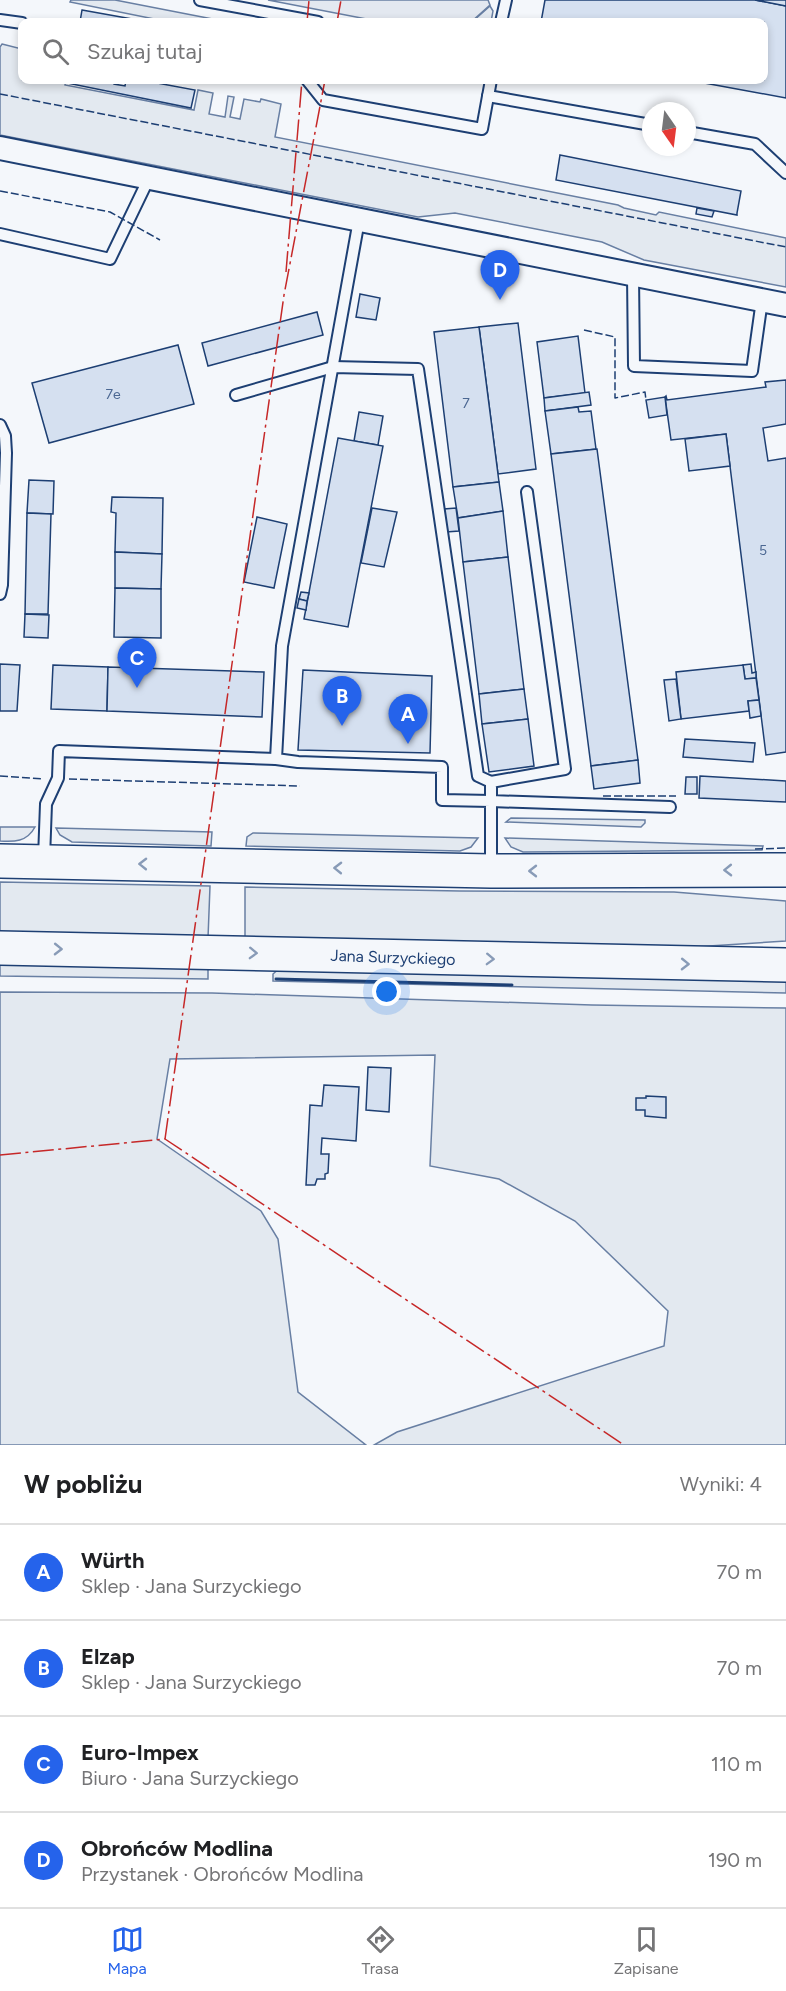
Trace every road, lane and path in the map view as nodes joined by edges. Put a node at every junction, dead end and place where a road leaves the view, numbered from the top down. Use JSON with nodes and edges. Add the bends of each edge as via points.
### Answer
{"nodes":[{"id":1,"x":200,"y":0,"type":"edge"},
{"id":2,"x":506,"y":0,"type":"edge"},
{"id":3,"x":293,"y":18,"type":"edge"},
{"id":4,"x":502,"y":18,"type":"edge"},
{"id":5,"x":0,"y":20,"type":"edge"},
{"id":6,"x":18,"y":22,"type":"edge"},
{"id":7,"x":310,"y":84,"type":"edge"},
{"id":8,"x":490,"y":84,"type":"edge"},
{"id":9,"x":488,"y":96,"type":"junction"},
{"id":10,"x":642,"y":123,"type":"edge"},
{"id":11,"x":696,"y":134,"type":"edge"},
{"id":12,"x":0,"y":148,"type":"edge"},
{"id":13,"x":786,"y":173,"type":"edge"},
{"id":14,"x":150,"y":178,"type":"junction"},
{"id":15,"x":359,"y":220,"type":"junction"},
{"id":16,"x":0,"y":234,"type":"edge"},
{"id":17,"x":633,"y":275,"type":"junction"},
{"id":18,"x":762,"y":300,"type":"junction"},
{"id":19,"x":786,"y":305,"type":"edge"},
{"id":20,"x":333,"y":367,"type":"junction"},
{"id":21,"x":236,"y":395,"type":"dead end"},
{"id":22,"x":0,"y":425,"type":"edge"},
{"id":23,"x":527,"y":492,"type":"dead end"},
{"id":24,"x":0,"y":594,"type":"edge"},
{"id":25,"x":276,"y":759,"type":"junction"},
{"id":26,"x":491,"y":782,"type":"junction"},
{"id":27,"x":491,"y":801,"type":"junction"},
{"id":28,"x":670,"y":807,"type":"dead end"},
{"id":29,"x":0,"y":861,"type":"edge"},
{"id":30,"x":44,"y":862,"type":"junction"},
{"id":31,"x":786,"y":870,"type":"edge"},
{"id":32,"x":491,"y":871,"type":"junction"},
{"id":33,"x":0,"y":948,"type":"edge"},
{"id":34,"x":786,"y":965,"type":"edge"}],
"edges":[{"from":1,"to":3,"type":"lane"},
{"from":2,"to":4,"type":"lane"},
{"from":5,"to":6,"type":"lane"},
{"from":7,"to":9,"type":"lane","via":[[323,100],[482,129]]},
{"from":8,"to":9,"type":"lane"},
{"from":9,"to":10,"type":"lane"},
{"from":11,"to":13,"type":"lane","via":[[755,144]]},
{"from":12,"to":14,"type":"street"},
{"from":14,"to":15,"type":"street"},
{"from":14,"to":16,"type":"lane","via":[[110,259]]},
{"from":15,"to":17,"type":"street"},
{"from":15,"to":20,"type":"lane"},
{"from":17,"to":18,"type":"street"},
{"from":17,"to":18,"type":"lane","via":[[634,366],[752,371]]},
{"from":18,"to":19,"type":"street"},
{"from":20,"to":21,"type":"lane"},
{"from":20,"to":25,"type":"lane","via":[[282,646]]},
{"from":20,"to":26,"type":"lane","via":[[418,369],[478,776]]},
{"from":22,"to":24,"type":"lane","via":[[6,453]]},
{"from":23,"to":26,"type":"lane","via":[[565,769]]},
{"from":25,"to":27,"type":"lane","via":[[442,767],[442,801]]},
{"from":25,"to":30,"type":"lane","via":[[59,751],[58,778],[46,804]]},
{"from":26,"to":27,"type":"lane"},
{"from":27,"to":28,"type":"lane"},
{"from":27,"to":32,"type":"lane"},
{"from":29,"to":30,"type":"main road"},
{"from":32,"to":30,"type":"main road","one_way":true},
{"from":31,"to":32,"type":"main road","one_way":true},
{"from":33,"to":34,"type":"main road","name":"Jana Surzyckiego","one_way":true}]}
